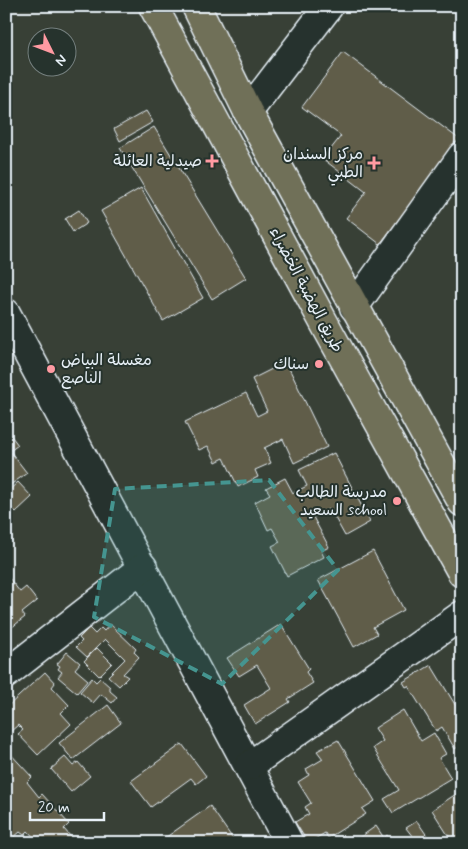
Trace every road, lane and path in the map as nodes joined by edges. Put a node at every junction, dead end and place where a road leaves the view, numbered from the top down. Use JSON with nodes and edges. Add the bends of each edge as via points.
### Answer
{"nodes":[{"id":1,"x":153,"y":6,"type":"edge"},
{"id":2,"x":196,"y":6,"type":"edge"},
{"id":3,"x":329,"y":6,"type":"edge"},
{"id":4,"x":248,"y":112,"type":"junction"},
{"id":5,"x":462,"y":156,"type":"edge"},
{"id":6,"x":283,"y":177,"type":"junction"},
{"id":7,"x":253,"y":192,"type":"junction"},
{"id":8,"x":354,"y":307,"type":"junction"},
{"id":9,"x":6,"y":314,"type":"edge"},
{"id":10,"x":462,"y":502,"type":"edge"},
{"id":11,"x":143,"y":567,"type":"junction"},
{"id":12,"x":462,"y":573,"type":"edge"},
{"id":13,"x":462,"y":615,"type":"edge"},
{"id":14,"x":6,"y":674,"type":"edge"},
{"id":15,"x":250,"y":766,"type":"junction"},
{"id":16,"x":289,"y":843,"type":"edge"}],
"edges":[{"from":1,"to":7,"type":"main road","name":"طريق الهضبة الخضراء"},
{"from":2,"to":4,"type":"main road","name":"طريق الهضبة الخضراء"},
{"from":3,"to":4,"type":"street"},
{"from":4,"to":6,"type":"main road","name":"طريق الهضبة الخضراء"},
{"from":5,"to":8,"type":"street"},
{"from":6,"to":7,"type":"main road"},
{"from":6,"to":8,"type":"main road","name":"طريق الهضبة الخضراء"},
{"from":7,"to":12,"type":"main road","name":"طريق الهضبة الخضراء"},
{"from":8,"to":10,"type":"main road","name":"طريق الهضبة الخضراء"},
{"from":9,"to":11,"type":"street"},
{"from":11,"to":14,"type":"street"},
{"from":11,"to":15,"type":"street"},
{"from":13,"to":15,"type":"street"},
{"from":15,"to":16,"type":"street"}]}
